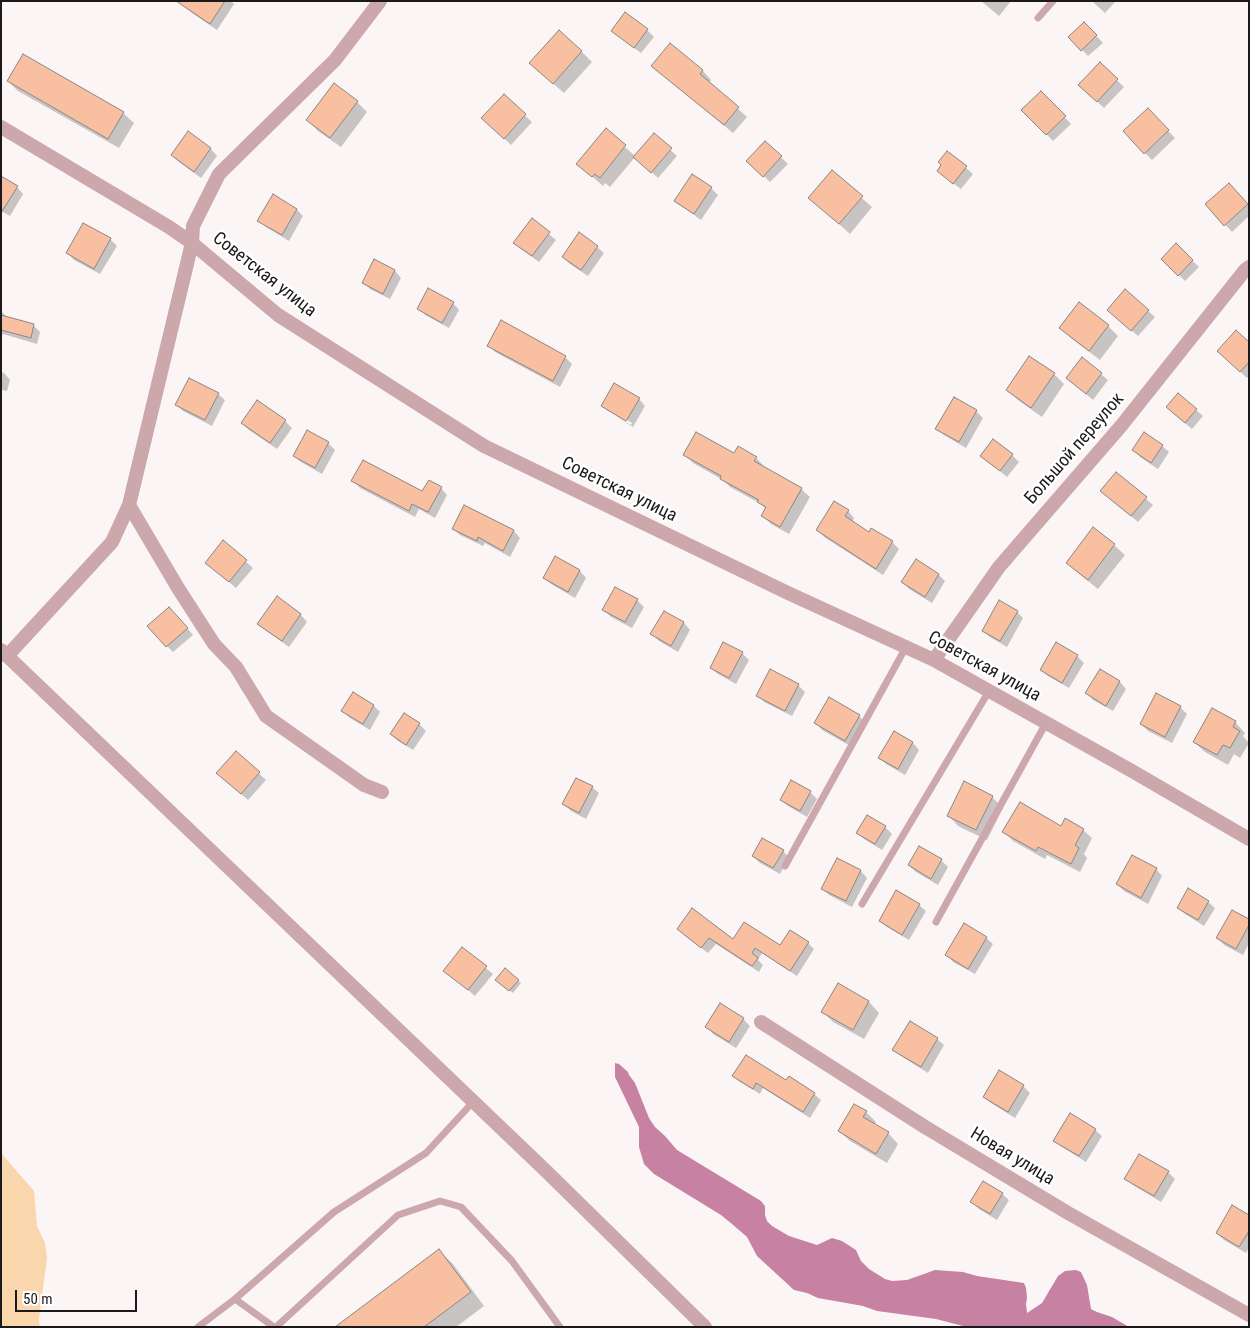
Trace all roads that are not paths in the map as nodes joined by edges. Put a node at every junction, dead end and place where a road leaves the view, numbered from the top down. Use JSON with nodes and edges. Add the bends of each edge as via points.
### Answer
{"nodes":[{"id":1,"x":380,"y":1,"type":"edge"},
{"id":2,"x":1053,"y":1,"type":"edge"},
{"id":3,"x":1038,"y":18,"type":"dead end"},
{"id":4,"x":1,"y":127,"type":"edge"},
{"id":5,"x":192,"y":244,"type":"junction"},
{"id":6,"x":1249,"y":267,"type":"edge"},
{"id":7,"x":129,"y":505,"type":"junction"},
{"id":8,"x":906,"y":646,"type":"junction"},
{"id":9,"x":4,"y":653,"type":"edge"},
{"id":10,"x":934,"y":660,"type":"junction"},
{"id":11,"x":989,"y":691,"type":"junction"},
{"id":12,"x":1046,"y":723,"type":"junction"},
{"id":13,"x":382,"y":792,"type":"dead end"},
{"id":14,"x":1249,"y":839,"type":"edge"},
{"id":15,"x":785,"y":866,"type":"dead end"},
{"id":16,"x":862,"y":904,"type":"dead end"},
{"id":17,"x":936,"y":922,"type":"dead end"},
{"id":18,"x":761,"y":1022,"type":"dead end"},
{"id":19,"x":473,"y":1102,"type":"junction"},
{"id":20,"x":235,"y":1299,"type":"junction"},
{"id":21,"x":1249,"y":1315,"type":"edge"},
{"id":22,"x":198,"y":1327,"type":"edge"},
{"id":23,"x":275,"y":1327,"type":"edge"},
{"id":24,"x":560,"y":1327,"type":"edge"},
{"id":25,"x":704,"y":1327,"type":"edge"}],
"edges":[{"from":1,"to":5,"type":"street","via":[[335,60],[219,174],[193,226]]},
{"from":2,"to":3,"type":"lane"},
{"from":4,"to":5,"type":"street","name":"Советская улица"},
{"from":5,"to":7,"type":"street"},
{"from":5,"to":8,"type":"street","name":"Советская улица","via":[[278,315],[484,446],[788,593]]},
{"from":6,"to":10,"type":"street","name":"Большой переулок","via":[[1121,426],[999,566]]},
{"from":7,"to":9,"type":"street","via":[[112,542]]},
{"from":7,"to":13,"type":"street","via":[[214,644],[236,667],[266,716],[364,785]]},
{"from":8,"to":10,"type":"street","name":"Советская улица"},
{"from":8,"to":15,"type":"lane"},
{"from":9,"to":19,"type":"street"},
{"from":10,"to":11,"type":"street","name":"Советская улица"},
{"from":11,"to":12,"type":"street","name":"Советская улица"},
{"from":11,"to":16,"type":"lane"},
{"from":12,"to":14,"type":"street","name":"Советская улица"},
{"from":12,"to":17,"type":"lane"},
{"from":18,"to":21,"type":"street","name":"Новая улица","via":[[925,1127],[1068,1213]]},
{"from":19,"to":20,"type":"lane","via":[[426,1153],[334,1212]]},
{"from":19,"to":25,"type":"street"},
{"from":20,"to":22,"type":"lane"},
{"from":20,"to":23,"type":"lane"},
{"from":23,"to":24,"type":"lane","via":[[398,1215],[440,1201],[461,1207],[468,1214],[512,1261]]}]}
